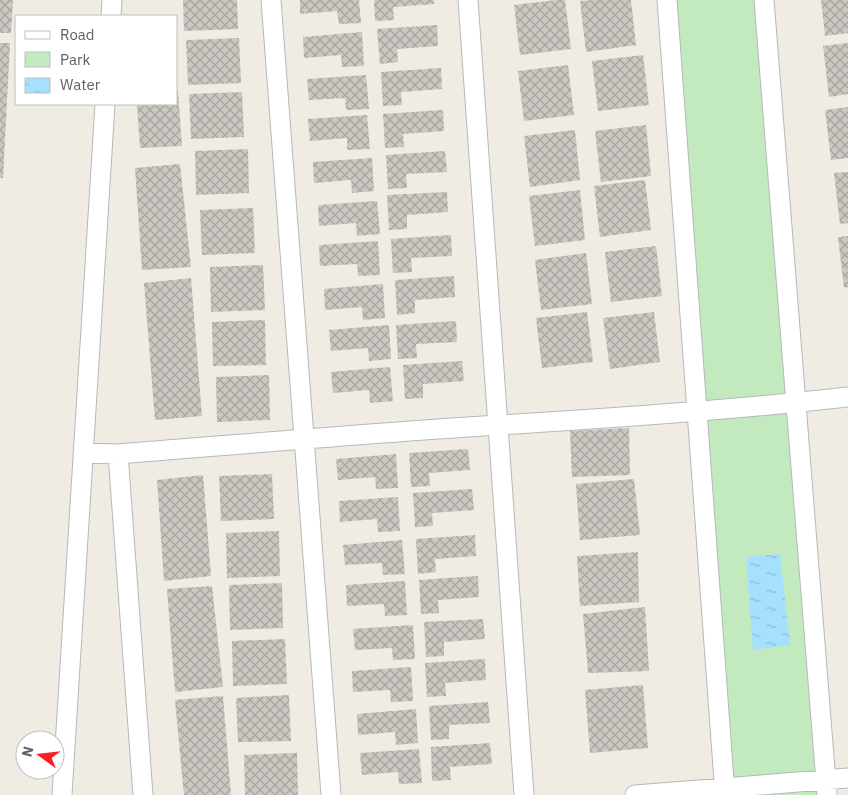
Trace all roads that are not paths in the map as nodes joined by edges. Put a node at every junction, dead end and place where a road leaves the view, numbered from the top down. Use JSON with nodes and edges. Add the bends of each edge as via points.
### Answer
{"nodes":[{"id":1,"x":112,"y":0,"type":"edge"},
{"id":2,"x":271,"y":0,"type":"edge"},
{"id":3,"x":468,"y":0,"type":"edge"},
{"id":4,"x":667,"y":0,"type":"edge"},
{"id":5,"x":764,"y":0,"type":"edge"},
{"id":6,"x":111,"y":15,"type":"edge"},
{"id":7,"x":105,"y":105,"type":"edge"},
{"id":8,"x":848,"y":397,"type":"edge"},
{"id":9,"x":796,"y":403,"type":"junction"},
{"id":10,"x":697,"y":410,"type":"junction"},
{"id":11,"x":497,"y":425,"type":"junction"},
{"id":12,"x":304,"y":440,"type":"junction"},
{"id":13,"x":83,"y":453,"type":"junction"},
{"id":14,"x":118,"y":454,"type":"junction"},
{"id":15,"x":848,"y":778,"type":"edge"},
{"id":16,"x":826,"y":787,"type":"edge"},
{"id":17,"x":725,"y":791,"type":"edge"},
{"id":18,"x":62,"y":795,"type":"edge"},
{"id":19,"x":143,"y":795,"type":"edge"},
{"id":20,"x":331,"y":795,"type":"edge"},
{"id":21,"x":524,"y":795,"type":"edge"},
{"id":22,"x":635,"y":795,"type":"edge"}],
"edges":[{"from":1,"to":6,"type":"street"},
{"from":2,"to":12,"type":"street"},
{"from":3,"to":11,"type":"street"},
{"from":4,"to":10,"type":"street"},
{"from":5,"to":9,"type":"street"},
{"from":7,"to":13,"type":"street"},
{"from":8,"to":9,"type":"street"},
{"from":9,"to":10,"type":"street"},
{"from":9,"to":16,"type":"street"},
{"from":10,"to":11,"type":"street","via":[[573,422]]},
{"from":10,"to":17,"type":"street"},
{"from":11,"to":12,"type":"street"},
{"from":11,"to":21,"type":"street"},
{"from":12,"to":14,"type":"street"},
{"from":12,"to":20,"type":"street"},
{"from":13,"to":14,"type":"street"},
{"from":13,"to":18,"type":"street"},
{"from":14,"to":19,"type":"street"},
{"from":15,"to":16,"type":"street"},
{"from":16,"to":17,"type":"street"},
{"from":17,"to":22,"type":"street"}]}
